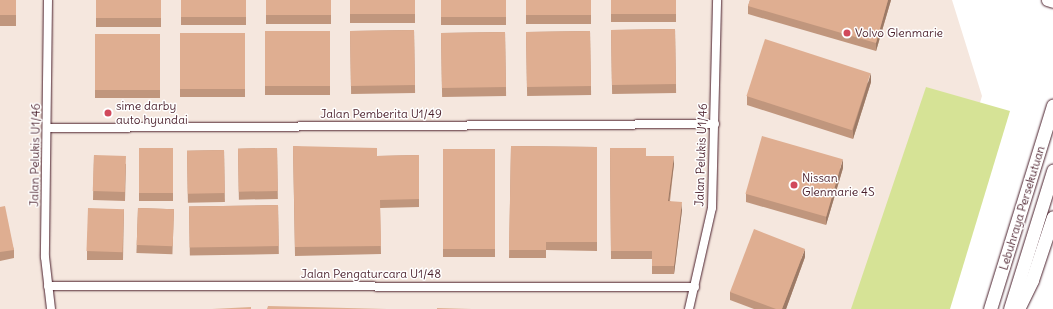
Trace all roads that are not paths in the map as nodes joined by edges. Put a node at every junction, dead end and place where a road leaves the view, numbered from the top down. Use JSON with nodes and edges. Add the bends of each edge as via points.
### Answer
{"nodes":[{"id":1,"x":48,"y":0,"type":"edge"},
{"id":2,"x":717,"y":0,"type":"edge"},
{"id":3,"x":1048,"y":0,"type":"edge"},
{"id":4,"x":1053,"y":2,"type":"edge"},
{"id":5,"x":1053,"y":106,"type":"edge"},
{"id":6,"x":715,"y":124,"type":"junction"},
{"id":7,"x":47,"y":128,"type":"junction"},
{"id":8,"x":1053,"y":171,"type":"edge"},
{"id":9,"x":1053,"y":217,"type":"edge"},
{"id":10,"x":48,"y":286,"type":"junction"},
{"id":11,"x":695,"y":287,"type":"junction"},
{"id":12,"x":51,"y":309,"type":"edge"},
{"id":13,"x":689,"y":309,"type":"edge"},
{"id":14,"x":990,"y":309,"type":"edge"},
{"id":15,"x":1010,"y":309,"type":"edge"},
{"id":16,"x":1018,"y":309,"type":"edge"}],
"edges":[{"from":1,"to":7,"type":"street","name":"Jalan Pelukis U1/46"},
{"from":2,"to":6,"type":"street","name":"Jalan Pelukis U1/46"},
{"from":3,"to":4,"type":"main road"},
{"from":5,"to":14,"type":"highway","name":"Lebuhraya Persekutuan"},
{"from":6,"to":7,"type":"street","name":"Jalan Pemberita U1/49"},
{"from":6,"to":11,"type":"street","name":"Jalan Pelukis U1/46","via":[[712,208]]},
{"from":7,"to":10,"type":"street","name":"Jalan Pelukis U1/46","via":[[45,257]]},
{"from":8,"to":15,"type":"highway","name":"Lebuhraya Persekutuan"},
{"from":9,"to":16,"type":"highway","via":[[1032,280]]},
{"from":10,"to":11,"type":"street","name":"Jalan Pengaturcara U1/48"},
{"from":10,"to":12,"type":"street","name":"Jalan Pelukis U1/46"},
{"from":11,"to":13,"type":"street","name":"Jalan Pelukis U1/46"}]}
